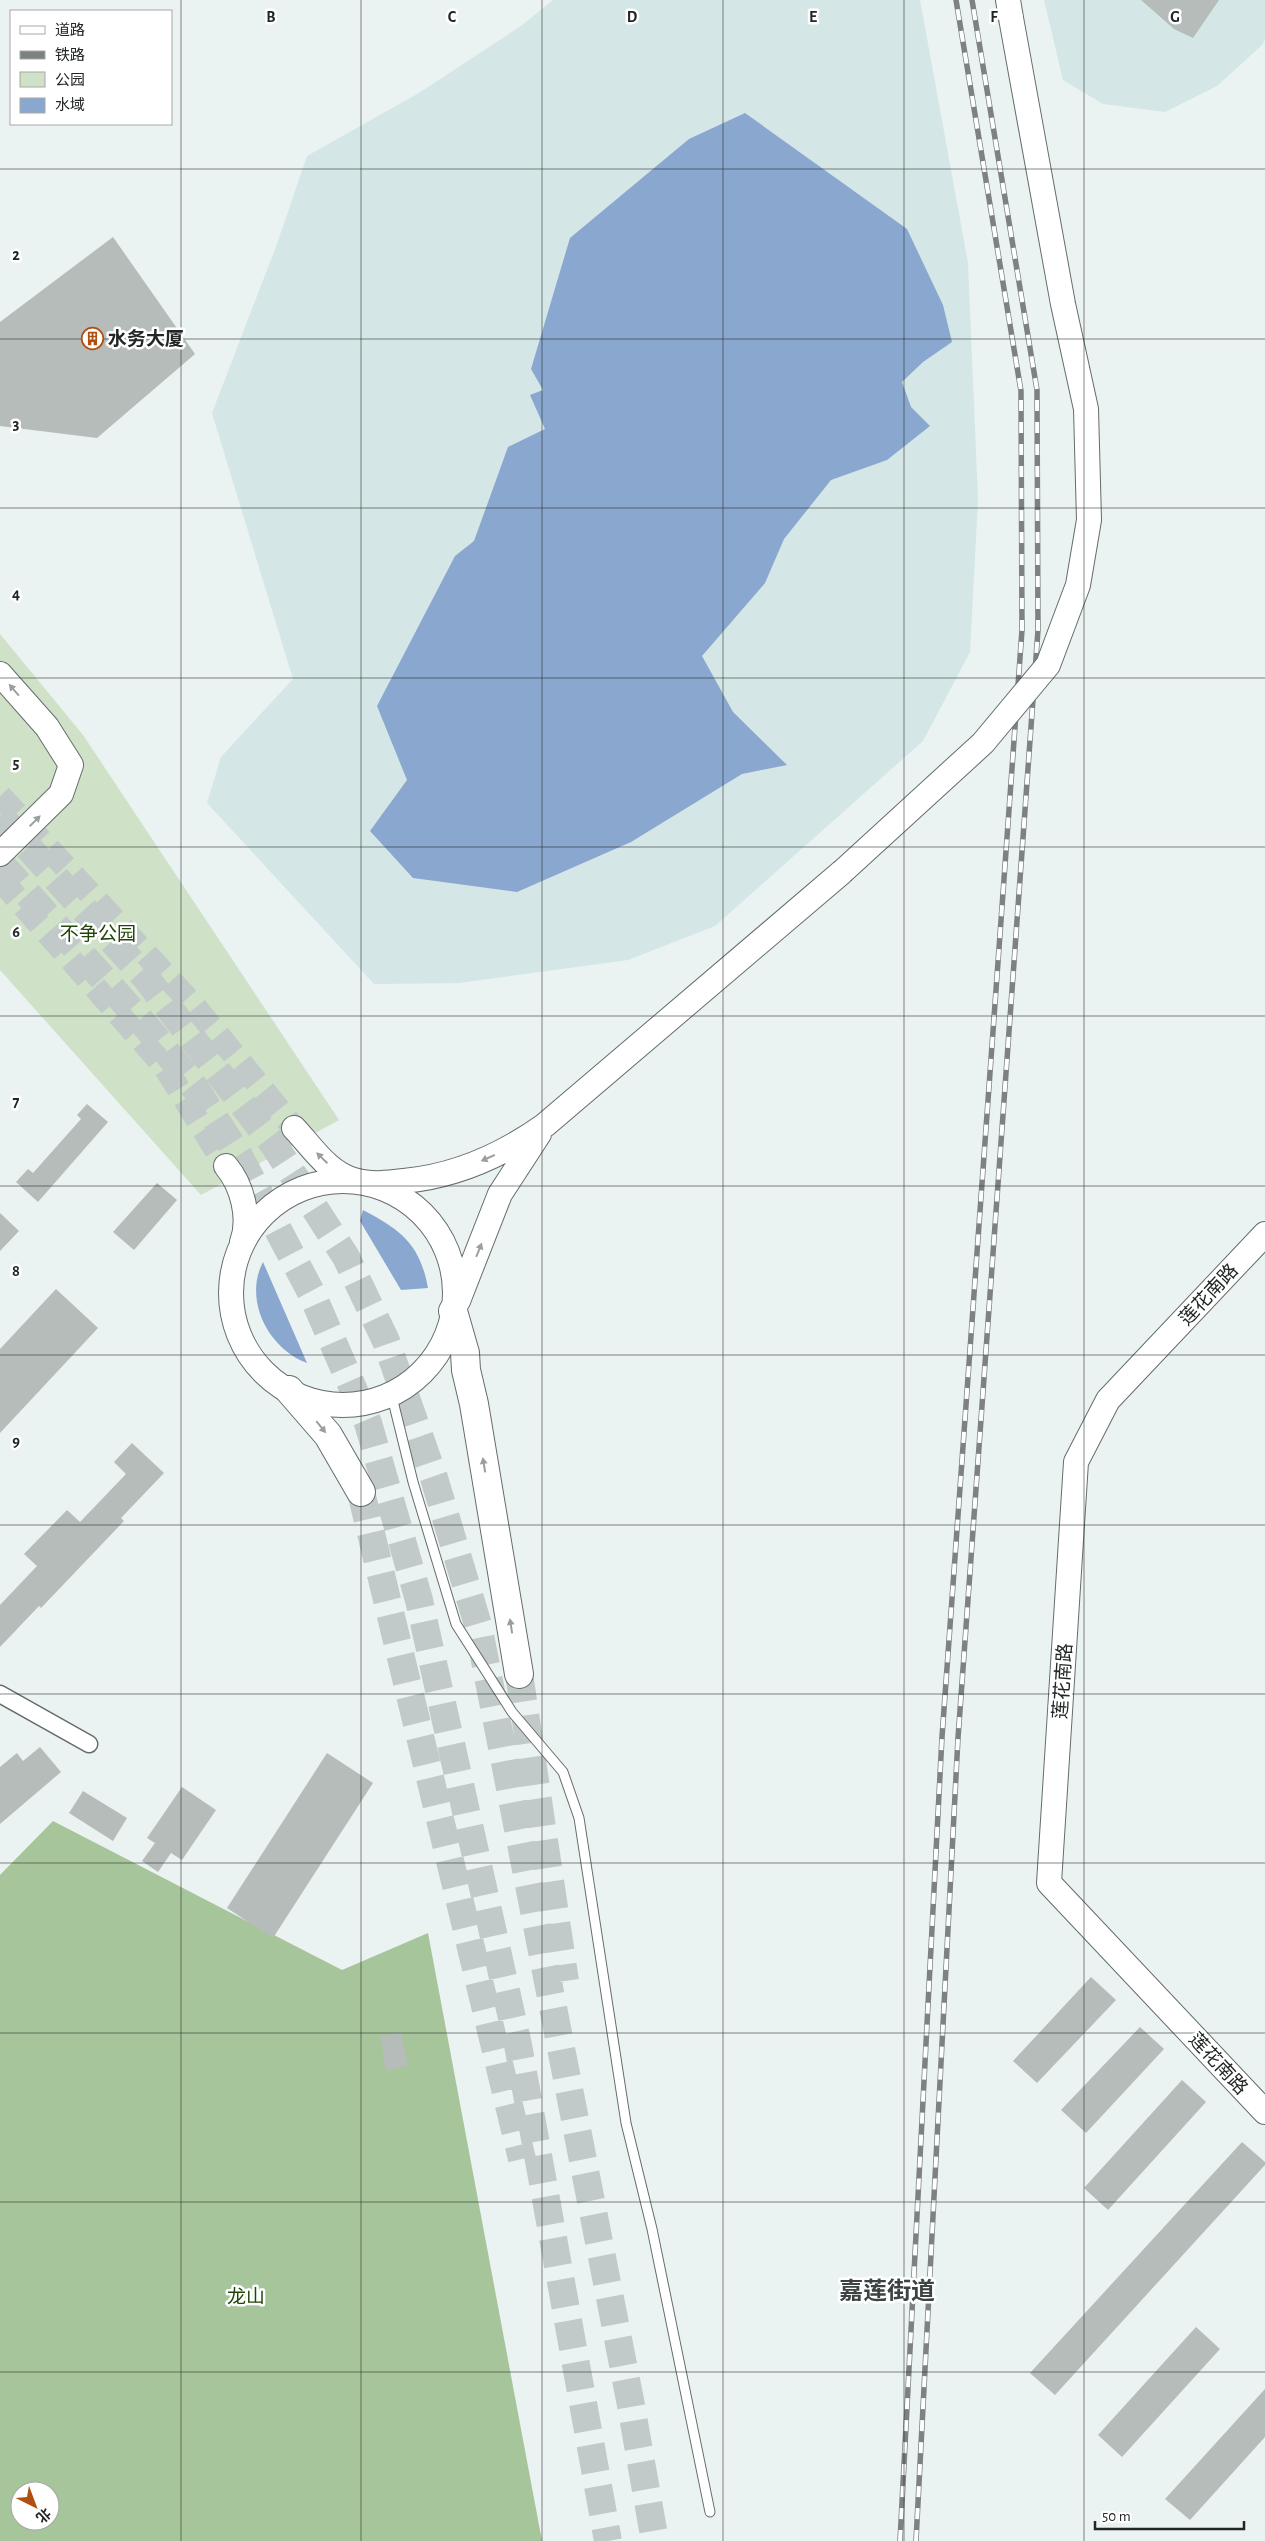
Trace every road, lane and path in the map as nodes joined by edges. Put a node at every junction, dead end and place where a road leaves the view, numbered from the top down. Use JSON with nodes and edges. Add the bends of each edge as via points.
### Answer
{"nodes":[{"id":1,"x":1009,"y":9,"type":"edge"},
{"id":2,"x":0,"y":674,"type":"edge"},
{"id":3,"x":0,"y":854,"type":"edge"},
{"id":4,"x":544,"y":1125,"type":"junction"},
{"id":5,"x":294,"y":1128,"type":"tunnel mouth"},
{"id":6,"x":226,"y":1166,"type":"tunnel mouth"},
{"id":7,"x":355,"y":1181,"type":"junction"},
{"id":8,"x":1265,"y":1234,"type":"edge"},
{"id":9,"x":240,"y":1245,"type":"junction"},
{"id":10,"x":454,"y":1311,"type":"junction"},
{"id":11,"x":289,"y":1390,"type":"junction"},
{"id":12,"x":391,"y":1393,"type":"junction"},
{"id":13,"x":361,"y":1492,"type":"tunnel mouth"},
{"id":14,"x":519,"y":1674,"type":"tunnel mouth"},
{"id":15,"x":0,"y":1694,"type":"edge"},
{"id":16,"x":89,"y":1744,"type":"dead end"},
{"id":17,"x":1265,"y":2112,"type":"edge"},
{"id":18,"x":710,"y":2512,"type":"dead end"}],
"edges":[{"from":1,"to":4,"type":"street","bridge":true,"via":[[1062,304],[1086,409],[1089,520],[1078,585],[1048,665],[982,743],[842,872]]},
{"from":3,"to":2,"type":"street","one_way":true,"via":[[61,794],[72,765],[47,728]]},
{"from":4,"to":7,"type":"street","one_way":true,"via":[[524,1140],[470,1167],[420,1180],[388,1184]]},
{"from":10,"to":4,"type":"street","one_way":true,"via":[[500,1194]]},
{"from":7,"to":5,"type":"street","one_way":true,"via":[[324,1161]]},
{"from":6,"to":9,"type":"street","via":[[241,1192],[246,1232]]},
{"from":7,"to":9,"type":"street","via":[[317,1184],[291,1194],[262,1216]]},
{"from":7,"to":10,"type":"street","via":[[397,1194],[415,1206],[440,1236],[453,1272]]},
{"from":8,"to":17,"type":"street","name":"莲花南路","via":[[1108,1400],[1076,1462],[1049,1883]]},
{"from":9,"to":11,"type":"street","via":[[232,1277],[231,1299],[239,1336],[264,1373]]},
{"from":10,"to":12,"type":"street","via":[[442,1344],[426,1368]]},
{"from":14,"to":10,"type":"highway","one_way":true,"via":[[465,1353]]},
{"from":11,"to":12,"type":"street","via":[[303,1398],[344,1405],[362,1403]]},
{"from":11,"to":13,"type":"highway","one_way":true,"via":[[328,1436]]},
{"from":12,"to":18,"type":"lane","via":[[456,1624],[512,1712],[563,1772],[579,1818],[626,2122],[652,2229]]},
{"from":15,"to":16,"type":"street"}]}
